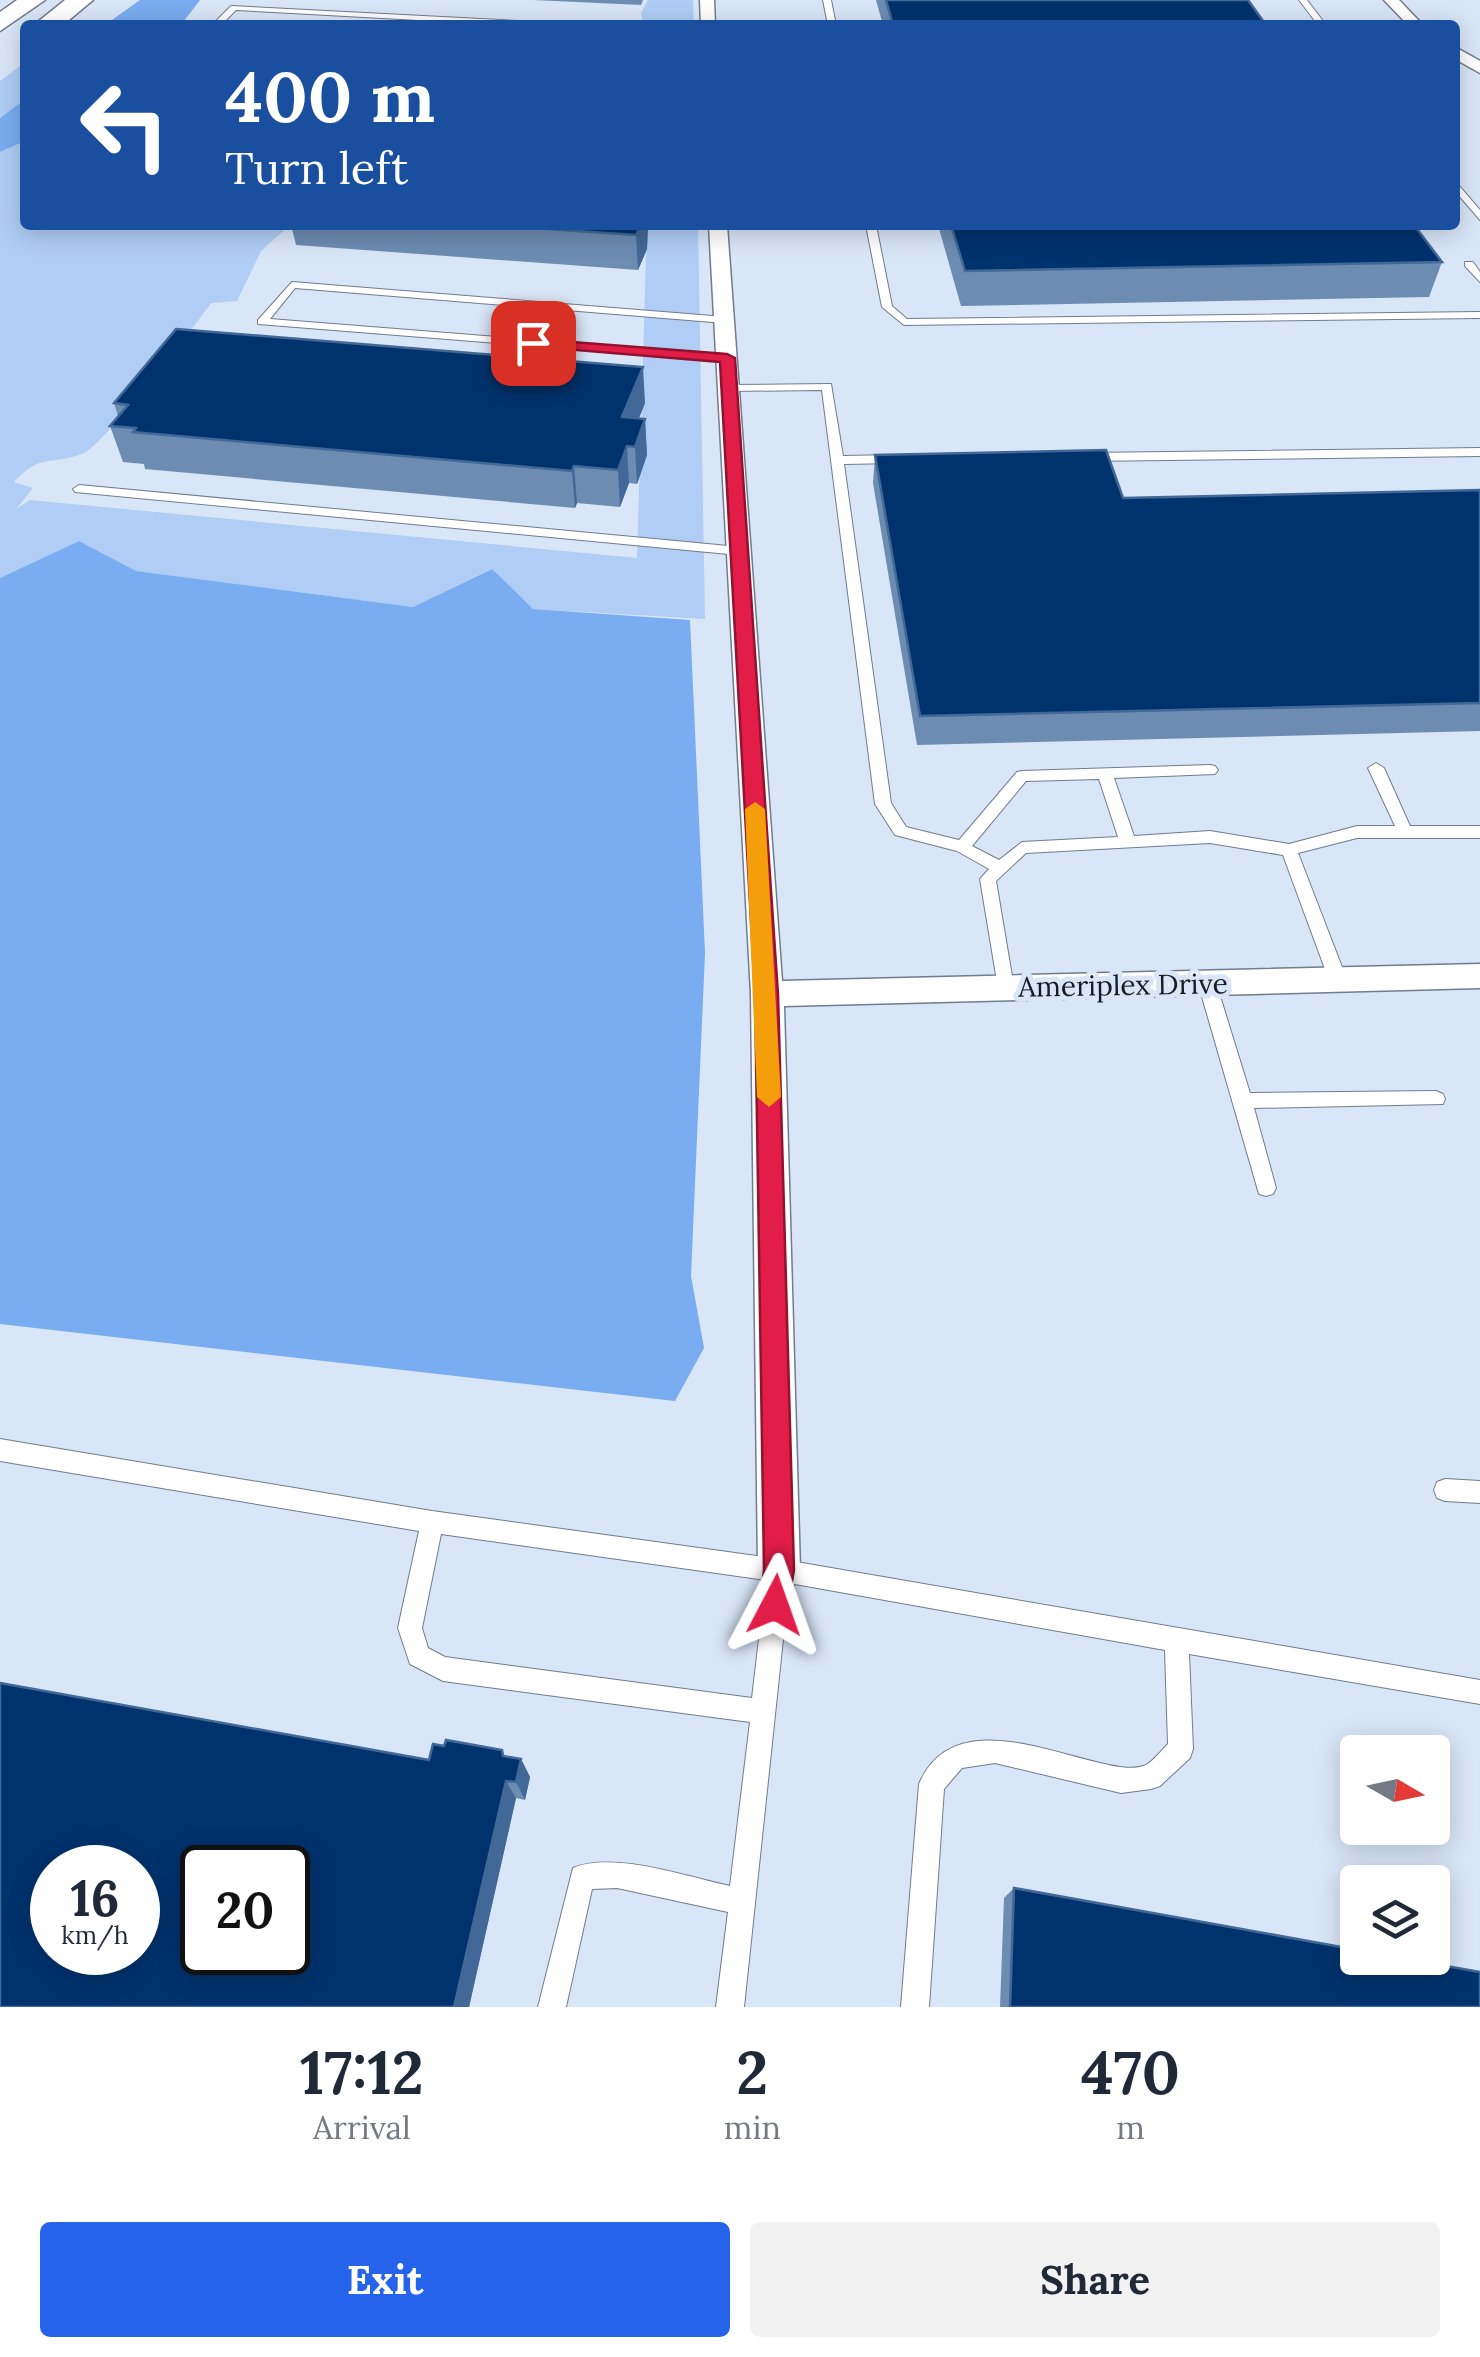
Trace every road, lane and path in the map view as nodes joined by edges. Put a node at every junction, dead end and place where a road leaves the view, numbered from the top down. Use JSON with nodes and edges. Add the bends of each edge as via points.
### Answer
{"nodes":[{"id":1,"x":32,"y":0,"type":"edge"},
{"id":2,"x":81,"y":0,"type":"edge"},
{"id":3,"x":1302,"y":0,"type":"edge"},
{"id":4,"x":1390,"y":0,"type":"edge"},
{"id":5,"x":54,"y":20,"type":"edge"},
{"id":6,"x":221,"y":20,"type":"edge"},
{"id":7,"x":463,"y":20,"type":"edge"},
{"id":8,"x":1318,"y":20,"type":"edge"},
{"id":9,"x":1411,"y":20,"type":"edge"},
{"id":10,"x":0,"y":23,"type":"edge"},
{"id":11,"x":1466,"y":56,"type":"edge"},
{"id":12,"x":1480,"y":68,"type":"edge"},
{"id":13,"x":1460,"y":190,"type":"edge"},
{"id":14,"x":1480,"y":216,"type":"edge"},
{"id":15,"x":718,"y":230,"type":"edge"},
{"id":16,"x":872,"y":230,"type":"edge"},
{"id":17,"x":1469,"y":264,"type":"dead end"},
{"id":18,"x":1480,"y":278,"type":"edge"},
{"id":19,"x":1480,"y":315,"type":"edge"},
{"id":20,"x":725,"y":320,"type":"junction"},
{"id":21,"x":727,"y":358,"type":"junction"},
{"id":22,"x":729,"y":388,"type":"junction"},
{"id":23,"x":1480,"y":452,"type":"edge"},
{"id":24,"x":1071,"y":457,"type":"edge"},
{"id":25,"x":915,"y":459,"type":"edge"},
{"id":26,"x":837,"y":460,"type":"junction"},
{"id":27,"x":80,"y":489,"type":"dead end"},
{"id":28,"x":740,"y":551,"type":"junction"},
{"id":29,"x":1376,"y":768,"type":"dead end"},
{"id":30,"x":1210,"y":770,"type":"dead end"},
{"id":31,"x":1104,"y":772,"type":"junction"},
{"id":32,"x":1406,"y":832,"type":"junction"},
{"id":33,"x":1480,"y":832,"type":"edge"},
{"id":34,"x":1127,"y":840,"type":"junction"},
{"id":35,"x":962,"y":847,"type":"junction"},
{"id":36,"x":1290,"y":850,"type":"junction"},
{"id":37,"x":1000,"y":868,"type":"junction"},
{"id":38,"x":1480,"y":976,"type":"edge"},
{"id":39,"x":1338,"y":980,"type":"junction"},
{"id":40,"x":1207,"y":983,"type":"junction"},
{"id":41,"x":1005,"y":988,"type":"junction"},
{"id":42,"x":767,"y":994,"type":"junction"},
{"id":43,"x":1436,"y":1098,"type":"dead end"},
{"id":44,"x":1243,"y":1100,"type":"junction"},
{"id":45,"x":1266,"y":1188,"type":"dead end"},
{"id":46,"x":0,"y":1450,"type":"edge"},
{"id":47,"x":1445,"y":1490,"type":"dead end"},
{"id":48,"x":1480,"y":1492,"type":"edge"},
{"id":49,"x":432,"y":1522,"type":"junction"},
{"id":50,"x":779,"y":1570,"type":"junction"},
{"id":51,"x":1176,"y":1640,"type":"junction"},
{"id":52,"x":1480,"y":1692,"type":"edge"},
{"id":53,"x":763,"y":1712,"type":"junction"},
{"id":54,"x":742,"y":1902,"type":"junction"},
{"id":55,"x":552,"y":2007,"type":"edge"},
{"id":56,"x":730,"y":2007,"type":"edge"},
{"id":57,"x":915,"y":2007,"type":"edge"}],
"edges":[{"from":1,"to":10,"type":"highway"},
{"from":2,"to":5,"type":"highway"},
{"from":3,"to":8,"type":"lane"},
{"from":4,"to":9,"type":"street"},
{"from":6,"to":7,"type":"lane","via":[[234,8]]},
{"from":11,"to":12,"type":"street"},
{"from":13,"to":14,"type":"lane"},
{"from":15,"to":20,"type":"street"},
{"from":16,"to":19,"type":"lane","via":[[888,307],[904,322]]},
{"from":17,"to":18,"type":"lane"},
{"from":20,"to":21,"type":"street"},
{"from":20,"to":21,"type":"lane","via":[[292,285],[262,322]]},
{"from":21,"to":22,"type":"street"},
{"from":22,"to":26,"type":"lane","via":[[827,386]]},
{"from":22,"to":28,"type":"street"},
{"from":23,"to":24,"type":"lane"},
{"from":25,"to":26,"type":"lane"},
{"from":26,"to":35,"type":"lane","via":[[884,804],[901,831]]},
{"from":27,"to":28,"type":"lane"},
{"from":28,"to":42,"type":"street"},
{"from":29,"to":32,"type":"lane"},
{"from":30,"to":31,"type":"lane"},
{"from":31,"to":34,"type":"lane"},
{"from":31,"to":35,"type":"lane","via":[[1022,776]]},
{"from":32,"to":33,"type":"lane"},
{"from":32,"to":36,"type":"lane","via":[[1357,832]]},
{"from":34,"to":36,"type":"lane","via":[[1210,837]]},
{"from":34,"to":37,"type":"lane","via":[[1022,848]]},
{"from":35,"to":37,"type":"lane"},
{"from":36,"to":39,"type":"lane"},
{"from":37,"to":41,"type":"lane","via":[[988,879]]},
{"from":38,"to":39,"type":"street","name":"Ameriplex Drive"},
{"from":39,"to":40,"type":"street","name":"Ameriplex Drive"},
{"from":40,"to":41,"type":"street","name":"Ameriplex Drive"},
{"from":40,"to":44,"type":"lane"},
{"from":41,"to":42,"type":"street","name":"Ameriplex Drive"},
{"from":42,"to":50,"type":"street"},
{"from":43,"to":44,"type":"lane"},
{"from":44,"to":45,"type":"lane"},
{"from":46,"to":49,"type":"lane"},
{"from":47,"to":48,"type":"lane"},
{"from":49,"to":50,"type":"lane"},
{"from":49,"to":53,"type":"lane","via":[[410,1628],[418,1656],[443,1669]]},
{"from":50,"to":51,"type":"lane"},
{"from":50,"to":53,"type":"lane"},
{"from":51,"to":52,"type":"lane"},
{"from":51,"to":57,"type":"lane","via":[[1181,1749],[1151,1777],[1121,1780],[995,1751],[956,1757],[932,1784]]},
{"from":53,"to":54,"type":"lane"},
{"from":54,"to":55,"type":"lane","via":[[616,1875],[582,1877]]},
{"from":54,"to":56,"type":"lane"}]}
